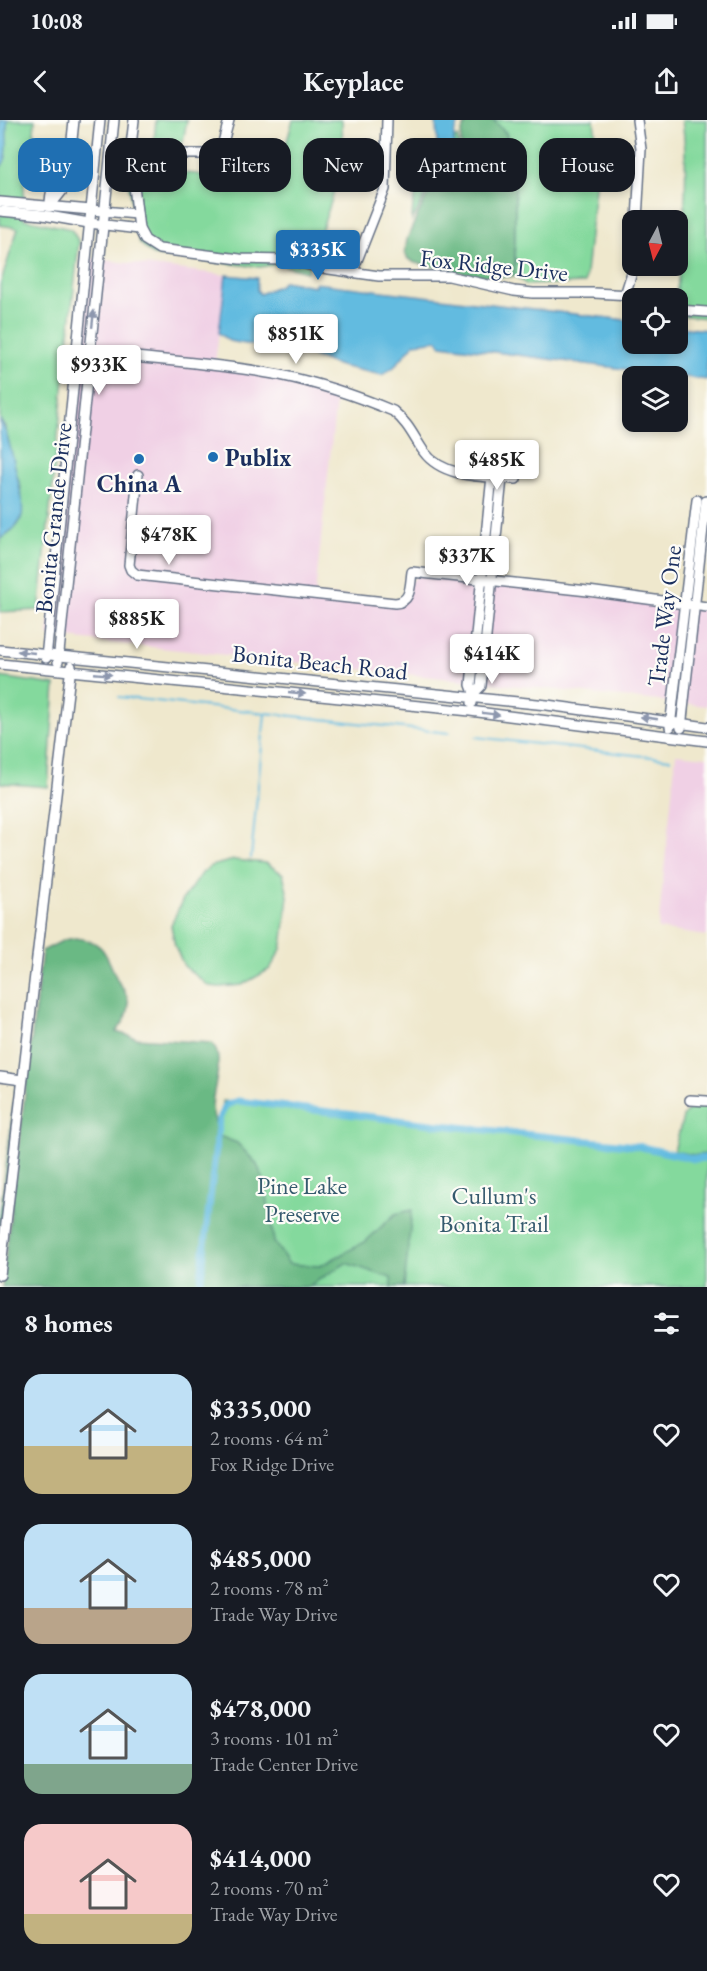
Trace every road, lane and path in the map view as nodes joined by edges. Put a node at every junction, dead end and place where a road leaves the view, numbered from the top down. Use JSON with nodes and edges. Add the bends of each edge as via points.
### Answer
{"nodes":[{"id":1,"x":74,"y":120,"type":"edge"},
{"id":2,"x":100,"y":120,"type":"edge"},
{"id":3,"x":114,"y":120,"type":"edge"},
{"id":4,"x":134,"y":120,"type":"edge"},
{"id":5,"x":229,"y":120,"type":"edge"},
{"id":6,"x":387,"y":120,"type":"edge"},
{"id":7,"x":637,"y":120,"type":"edge"},
{"id":8,"x":132,"y":138,"type":"edge"},
{"id":9,"x":187,"y":154,"type":"edge"},
{"id":10,"x":135,"y":192,"type":"edge"},
{"id":11,"x":0,"y":202,"type":"edge"},
{"id":12,"x":0,"y":210,"type":"edge"},
{"id":13,"x":90,"y":210,"type":"junction"},
{"id":14,"x":638,"y":210,"type":"edge"},
{"id":15,"x":49,"y":211,"type":"junction"},
{"id":16,"x":104,"y":211,"type":"junction"},
{"id":17,"x":137,"y":214,"type":"junction"},
{"id":18,"x":89,"y":223,"type":"junction"},
{"id":19,"x":103,"y":225,"type":"junction"},
{"id":20,"x":139,"y":229,"type":"junction"},
{"id":21,"x":352,"y":273,"type":"junction"},
{"id":22,"x":622,"y":295,"type":"edge"},
{"id":23,"x":688,"y":311,"type":"edge"},
{"id":24,"x":707,"y":312,"type":"edge"},
{"id":25,"x":76,"y":350,"type":"junction"},
{"id":26,"x":90,"y":352,"type":"junction"},
{"id":27,"x":138,"y":475,"type":"dead end"},
{"id":28,"x":492,"y":476,"type":"junction"},
{"id":29,"x":502,"y":478,"type":"junction"},
{"id":30,"x":516,"y":479,"type":"dead end"},
{"id":31,"x":702,"y":501,"type":"edge"},
{"id":32,"x":482,"y":579,"type":"junction"},
{"id":33,"x":492,"y":580,"type":"junction"},
{"id":34,"x":690,"y":605,"type":"junction"},
{"id":35,"x":707,"y":607,"type":"edge"},
{"id":36,"x":0,"y":650,"type":"edge"},
{"id":37,"x":46,"y":654,"type":"junction"},
{"id":38,"x":58,"y":656,"type":"junction"},
{"id":39,"x":72,"y":657,"type":"junction"},
{"id":40,"x":0,"y":664,"type":"edge"},
{"id":41,"x":45,"y":669,"type":"junction"},
{"id":42,"x":57,"y":670,"type":"junction"},
{"id":43,"x":70,"y":671,"type":"junction"},
{"id":44,"x":473,"y":695,"type":"junction"},
{"id":45,"x":470,"y":711,"type":"junction"},
{"id":46,"x":671,"y":721,"type":"junction"},
{"id":47,"x":682,"y":723,"type":"junction"},
{"id":48,"x":707,"y":727,"type":"edge"},
{"id":49,"x":669,"y":735,"type":"junction"},
{"id":50,"x":680,"y":737,"type":"junction"},
{"id":51,"x":707,"y":741,"type":"edge"},
{"id":52,"x":0,"y":1077,"type":"edge"},
{"id":53,"x":22,"y":1080,"type":"junction"},
{"id":54,"x":690,"y":1100,"type":"dead end"},
{"id":55,"x":707,"y":1101,"type":"edge"},
{"id":56,"x":0,"y":1275,"type":"edge"}],
"edges":[{"from":1,"to":15,"type":"street","via":[[69,169],[53,187]]},
{"from":2,"to":13,"type":"street","name":"Bonita Grande Drive"},
{"from":3,"to":16,"type":"street","name":"Bonita Grande Drive"},
{"from":4,"to":8,"type":"street"},
{"from":5,"to":9,"type":"street","via":[[221,150],[216,154]]},
{"from":6,"to":21,"type":"street","via":[[386,189]]},
{"from":7,"to":14,"type":"street","via":[[641,149]]},
{"from":10,"to":17,"type":"street"},
{"from":11,"to":15,"type":"street"},
{"from":12,"to":15,"type":"street"},
{"from":13,"to":15,"type":"street"},
{"from":13,"to":16,"type":"street"},
{"from":13,"to":18,"type":"street","name":"Bonita Grande Drive"},
{"from":15,"to":18,"type":"street"},
{"from":16,"to":17,"type":"street"},
{"from":16,"to":19,"type":"street","name":"Bonita Grande Drive"},
{"from":17,"to":20,"type":"street"},
{"from":18,"to":19,"type":"street"},
{"from":18,"to":25,"type":"street","name":"Bonita Grande Drive"},
{"from":19,"to":20,"type":"street"},
{"from":26,"to":19,"type":"street","name":"Bonita Grande Drive","one_way":true},
{"from":20,"to":21,"type":"street","name":"Fox Ridge Drive","via":[[145,240],[159,249],[240,259],[287,260]]},
{"from":21,"to":22,"type":"street","name":"Fox Ridge Drive","via":[[449,276],[533,293]]},
{"from":23,"to":24,"type":"street"},
{"from":25,"to":26,"type":"street"},
{"from":25,"to":37,"type":"street","name":"Bonita Grande Drive"},
{"from":26,"to":28,"type":"street","via":[[216,365],[311,383],[393,411],[408,425],[425,453],[442,467]]},
{"from":26,"to":38,"type":"street","name":"Bonita Grande Drive"},
{"from":27,"to":32,"type":"street","via":[[129,565],[137,575],[395,603],[403,602],[409,595],[412,572]]},
{"from":28,"to":29,"type":"street"},
{"from":28,"to":32,"type":"street"},
{"from":29,"to":30,"type":"street"},
{"from":29,"to":33,"type":"street"},
{"from":31,"to":34,"type":"street","name":"Trade Way One"},
{"from":32,"to":33,"type":"street"},
{"from":32,"to":44,"type":"street"},
{"from":33,"to":34,"type":"street"},
{"from":33,"to":44,"type":"street","via":[[481,686]]},
{"from":34,"to":35,"type":"street"},
{"from":34,"to":46,"type":"street","name":"Trade Way One"},
{"from":34,"to":47,"type":"street","name":"Trade Way One"},
{"from":37,"to":36,"type":"street","name":"Bonita Beach Road","one_way":true},
{"from":37,"to":38,"type":"street","name":"Bonita Beach Road"},
{"from":37,"to":41,"type":"street","name":"Bonita Grande Drive"},
{"from":38,"to":39,"type":"street","name":"Bonita Beach Road"},
{"from":38,"to":42,"type":"street","name":"Bonita Grande Drive"},
{"from":39,"to":43,"type":"street"},
{"from":39,"to":44,"type":"street","name":"Bonita Beach Road"},
{"from":40,"to":41,"type":"street","name":"Bonita Beach Road"},
{"from":41,"to":42,"type":"street","name":"Bonita Beach Road"},
{"from":42,"to":43,"type":"street","name":"Bonita Beach Road"},
{"from":43,"to":45,"type":"street","name":"Bonita Beach Road","one_way":true},
{"from":43,"to":53,"type":"street"},
{"from":44,"to":45,"type":"street"},
{"from":46,"to":44,"type":"street","name":"Bonita Beach Road","one_way":true},
{"from":45,"to":49,"type":"street","name":"Bonita Beach Road","one_way":true},
{"from":46,"to":47,"type":"street","name":"Bonita Beach Road"},
{"from":46,"to":49,"type":"street","name":"Trade Way One"},
{"from":47,"to":48,"type":"street","name":"Bonita Beach Road"},
{"from":47,"to":50,"type":"street","name":"Trade Way One"},
{"from":49,"to":50,"type":"street","name":"Bonita Beach Road"},
{"from":50,"to":51,"type":"street","name":"Bonita Beach Road"},
{"from":52,"to":53,"type":"street"},
{"from":53,"to":56,"type":"street"},
{"from":54,"to":55,"type":"street"}]}
